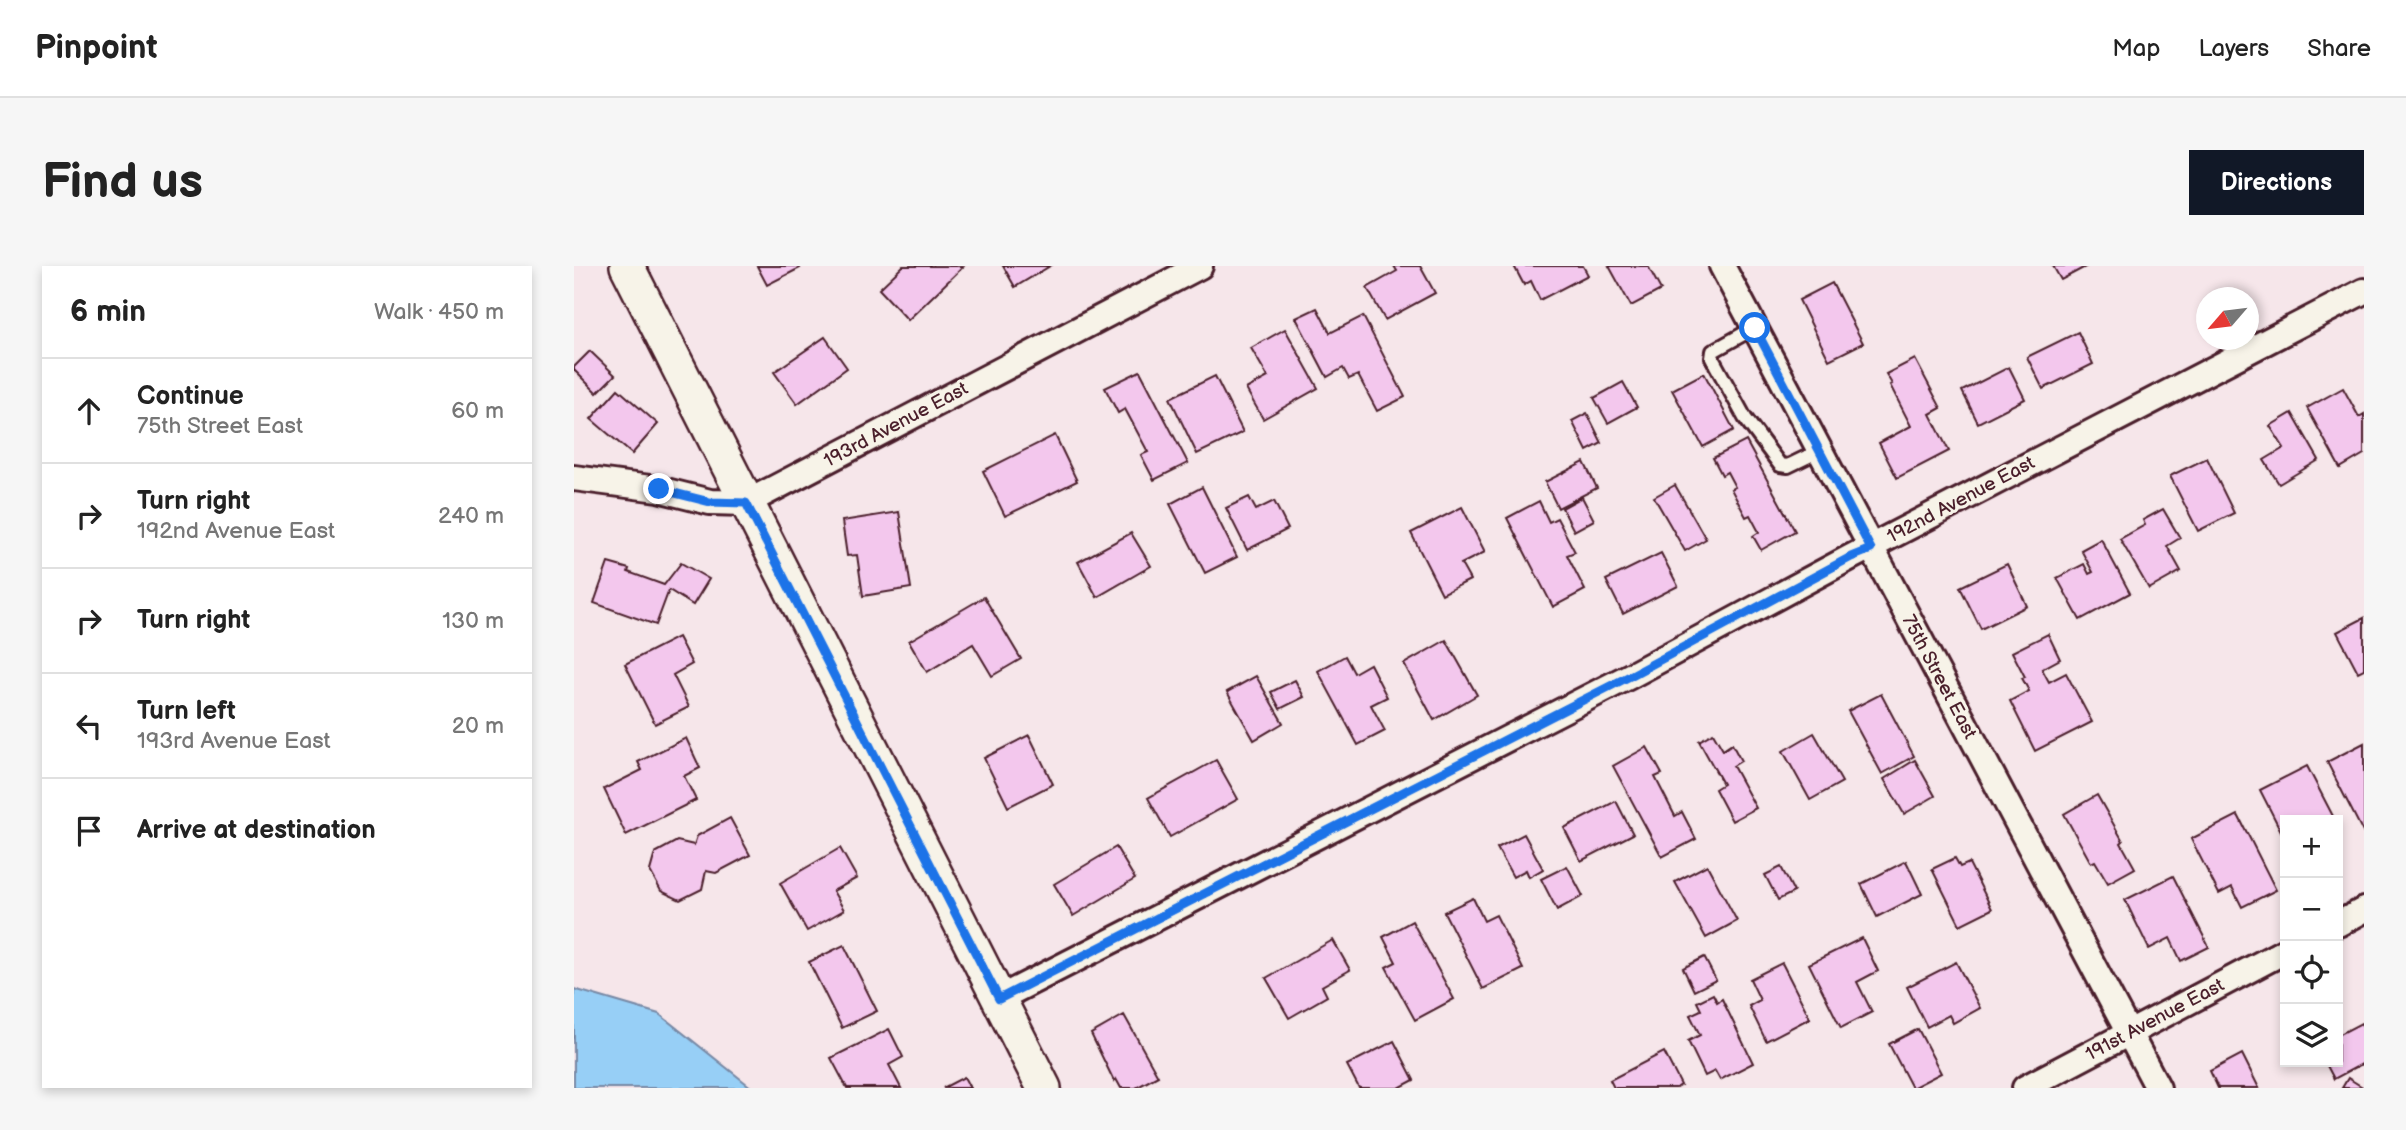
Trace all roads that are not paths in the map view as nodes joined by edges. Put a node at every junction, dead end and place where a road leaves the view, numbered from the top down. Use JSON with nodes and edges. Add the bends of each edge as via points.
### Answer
{"nodes":[{"id":1,"x":627,"y":266,"type":"edge"},
{"id":2,"x":1200,"y":266,"type":"edge"},
{"id":3,"x":1722,"y":266,"type":"edge"},
{"id":4,"x":2364,"y":291,"type":"edge"},
{"id":5,"x":1755,"y":328,"type":"junction"},
{"id":6,"x":1819,"y":451,"type":"junction"},
{"id":7,"x":574,"y":478,"type":"edge"},
{"id":8,"x":746,"y":503,"type":"junction"},
{"id":9,"x":1871,"y":549,"type":"junction"},
{"id":10,"x":2364,"y":910,"type":"edge"},
{"id":11,"x":2343,"y":920,"type":"edge"},
{"id":12,"x":2280,"y":954,"type":"edge"},
{"id":13,"x":999,"y":999,"type":"junction"},
{"id":14,"x":2129,"y":1033,"type":"junction"},
{"id":15,"x":1044,"y":1088,"type":"edge"},
{"id":16,"x":2025,"y":1088,"type":"edge"},
{"id":17,"x":2158,"y":1088,"type":"edge"}],
"edges":[{"from":1,"to":8,"type":"street"},
{"from":2,"to":8,"type":"street","name":"193rd Avenue East"},
{"from":3,"to":5,"type":"street","name":"75th Street East"},
{"from":4,"to":9,"type":"street","name":"192nd Avenue East"},
{"from":5,"to":6,"type":"street","name":"75th Street East"},
{"from":5,"to":6,"type":"lane","via":[[1713,351],[1712,358],[1745,418],[1780,465],[1788,466]]},
{"from":6,"to":9,"type":"street","name":"75th Street East"},
{"from":7,"to":8,"type":"street","name":"193rd Avenue East","via":[[659,489],[710,502]]},
{"from":8,"to":13,"type":"street"},
{"from":9,"to":13,"type":"street","name":"192nd Avenue East"},
{"from":9,"to":14,"type":"street","name":"75th Street East"},
{"from":10,"to":11,"type":"street"},
{"from":12,"to":14,"type":"street","name":"191st Avenue East"},
{"from":13,"to":15,"type":"street"},
{"from":14,"to":16,"type":"street","name":"191st Avenue East"},
{"from":14,"to":17,"type":"street","name":"75th Street East"}]}
